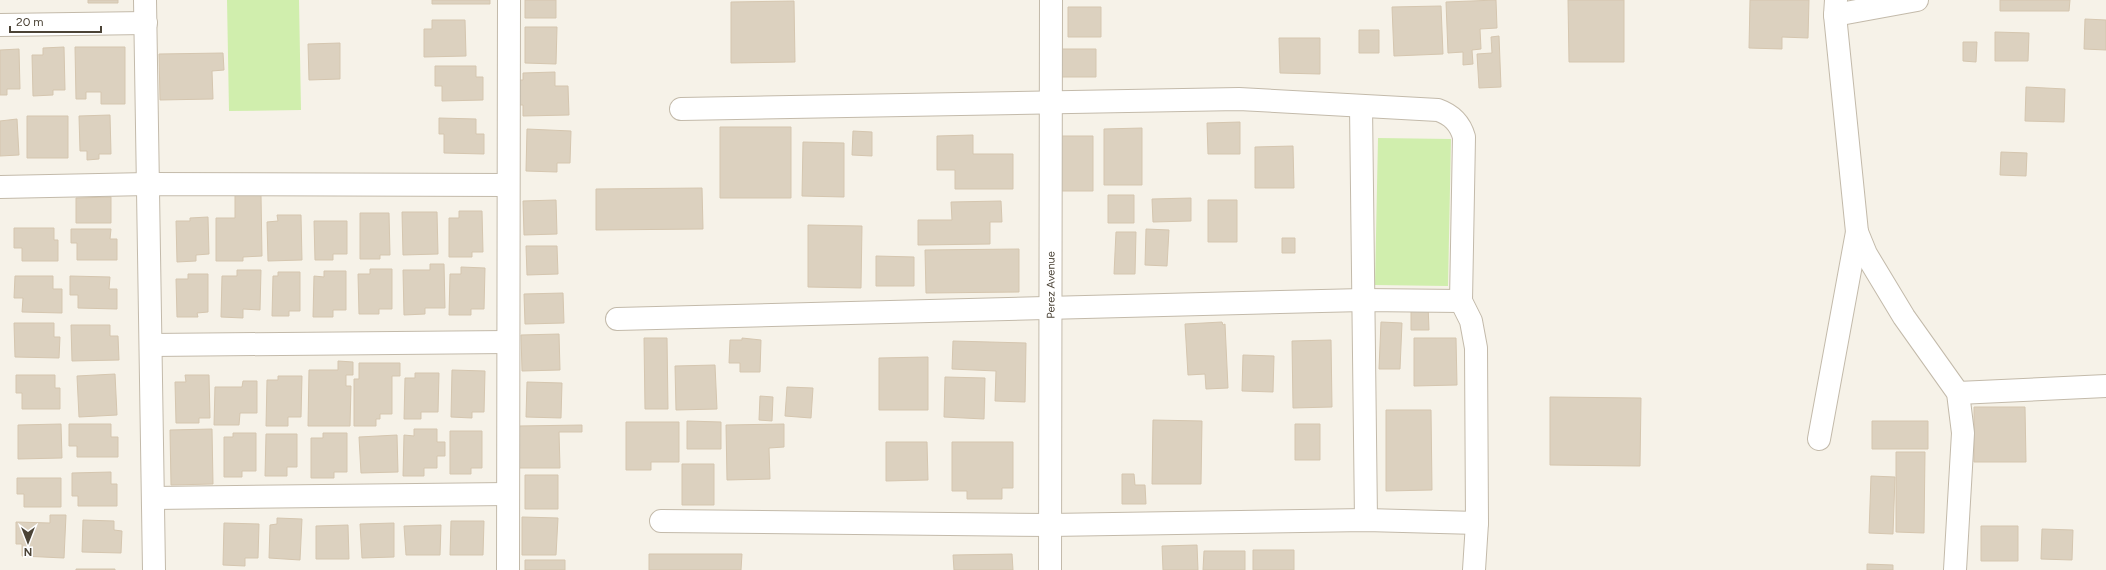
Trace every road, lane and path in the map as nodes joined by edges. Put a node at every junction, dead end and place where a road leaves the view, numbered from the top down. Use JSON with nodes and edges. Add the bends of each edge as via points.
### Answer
{"nodes":[{"id":1,"x":145,"y":0,"type":"edge"},
{"id":2,"x":509,"y":0,"type":"edge"},
{"id":3,"x":1051,"y":0,"type":"edge"},
{"id":4,"x":1917,"y":0,"type":"edge"},
{"id":5,"x":1835,"y":7,"type":"edge"},
{"id":6,"x":146,"y":23,"type":"junction"},
{"id":7,"x":0,"y":25,"type":"edge"},
{"id":8,"x":1051,"y":103,"type":"junction"},
{"id":9,"x":1361,"y":106,"type":"junction"},
{"id":10,"x":681,"y":109,"type":"dead end"},
{"id":11,"x":148,"y":184,"type":"junction"},
{"id":12,"x":508,"y":185,"type":"junction"},
{"id":13,"x":0,"y":187,"type":"edge"},
{"id":14,"x":1857,"y":232,"type":"junction"},
{"id":15,"x":1363,"y":300,"type":"junction"},
{"id":16,"x":1461,"y":301,"type":"junction"},
{"id":17,"x":1050,"y":309,"type":"junction"},
{"id":18,"x":617,"y":319,"type":"dead end"},
{"id":19,"x":508,"y":342,"type":"junction"},
{"id":20,"x":151,"y":345,"type":"junction"},
{"id":21,"x":2106,"y":386,"type":"edge"},
{"id":22,"x":1958,"y":393,"type":"junction"},
{"id":23,"x":1819,"y":439,"type":"dead end"},
{"id":24,"x":508,"y":494,"type":"junction"},
{"id":25,"x":153,"y":498,"type":"junction"},
{"id":26,"x":1366,"y":520,"type":"junction"},
{"id":27,"x":661,"y":521,"type":"dead end"},
{"id":28,"x":1477,"y":523,"type":"junction"},
{"id":29,"x":1050,"y":525,"type":"junction"},
{"id":30,"x":154,"y":570,"type":"edge"},
{"id":31,"x":508,"y":570,"type":"edge"},
{"id":32,"x":1050,"y":570,"type":"edge"},
{"id":33,"x":1474,"y":570,"type":"edge"},
{"id":34,"x":1955,"y":570,"type":"edge"}],
"edges":[{"from":1,"to":6,"type":"street"},
{"from":2,"to":12,"type":"street"},
{"from":3,"to":8,"type":"street","name":"Perez Avenue"},
{"from":4,"to":5,"type":"street"},
{"from":5,"to":14,"type":"street"},
{"from":6,"to":7,"type":"street"},
{"from":6,"to":11,"type":"street"},
{"from":8,"to":9,"type":"street","via":[[1239,99]]},
{"from":8,"to":10,"type":"street"},
{"from":8,"to":17,"type":"street","name":"Perez Avenue"},
{"from":9,"to":15,"type":"street"},
{"from":9,"to":16,"type":"street","via":[[1438,110],[1448,114],[1461,127],[1464,138]]},
{"from":11,"to":12,"type":"street"},
{"from":11,"to":13,"type":"street"},
{"from":11,"to":20,"type":"street"},
{"from":12,"to":19,"type":"street"},
{"from":14,"to":22,"type":"street","via":[[1866,254],[1904,317]]},
{"from":14,"to":23,"type":"street"},
{"from":15,"to":16,"type":"street"},
{"from":15,"to":17,"type":"street"},
{"from":15,"to":26,"type":"street"},
{"from":16,"to":28,"type":"street","via":[[1471,321],[1476,348]]},
{"from":17,"to":18,"type":"street"},
{"from":17,"to":29,"type":"street","name":"Perez Avenue"},
{"from":19,"to":20,"type":"street"},
{"from":19,"to":24,"type":"street"},
{"from":20,"to":25,"type":"street"},
{"from":21,"to":22,"type":"street"},
{"from":22,"to":34,"type":"street","via":[[1962,433]]},
{"from":24,"to":25,"type":"street"},
{"from":24,"to":31,"type":"street"},
{"from":25,"to":30,"type":"street"},
{"from":26,"to":28,"type":"street"},
{"from":26,"to":29,"type":"street"},
{"from":27,"to":29,"type":"street"},
{"from":28,"to":33,"type":"street"},
{"from":29,"to":32,"type":"street","name":"Perez Avenue"}]}
